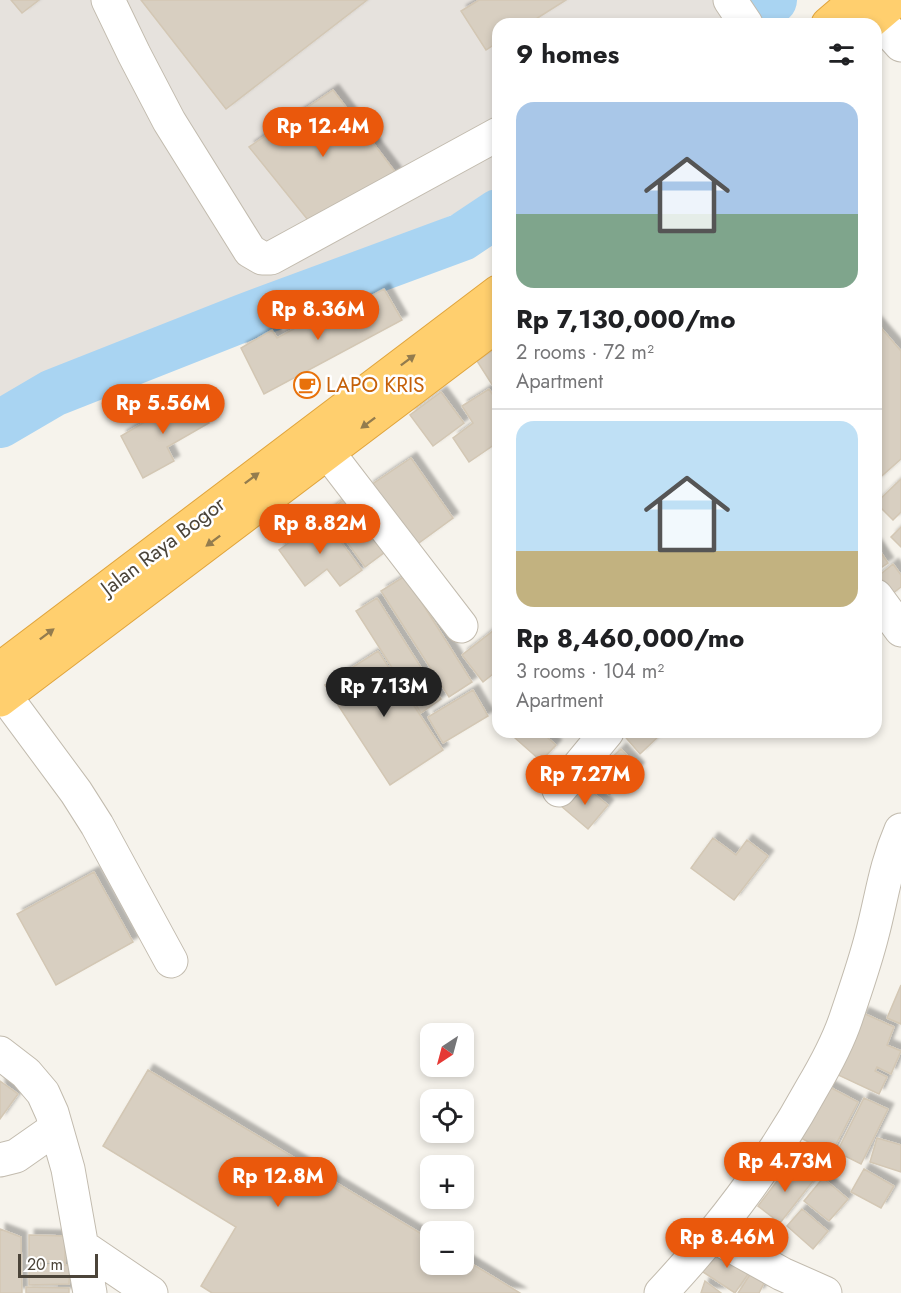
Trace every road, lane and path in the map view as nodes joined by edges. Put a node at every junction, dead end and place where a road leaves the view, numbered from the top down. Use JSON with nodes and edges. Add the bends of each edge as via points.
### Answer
{"nodes":[{"id":1,"x":108,"y":0,"type":"edge"},
{"id":2,"x":874,"y":10,"type":"edge"},
{"id":3,"x":848,"y":18,"type":"edge"},
{"id":4,"x":882,"y":20,"type":"edge"},
{"id":5,"x":901,"y":45,"type":"edge"},
{"id":6,"x":492,"y":137,"type":"edge"},
{"id":7,"x":492,"y":297,"type":"edge"},
{"id":8,"x":492,"y":329,"type":"edge"},
{"id":9,"x":329,"y":454,"type":"junction"},
{"id":10,"x":461,"y":626,"type":"dead end"},
{"id":11,"x":2,"y":689,"type":"edge"},
{"id":12,"x":602,"y":738,"type":"edge"},
{"id":13,"x":559,"y":790,"type":"dead end"},
{"id":14,"x":901,"y":830,"type":"edge"},
{"id":15,"x":171,"y":961,"type":"dead end"},
{"id":16,"x":0,"y":1053,"type":"edge"},
{"id":17,"x":56,"y":1128,"type":"junction"},
{"id":18,"x":0,"y":1160,"type":"edge"},
{"id":19,"x":712,"y":1235,"type":"junction"},
{"id":20,"x":83,"y":1247,"type":"junction"},
{"id":21,"x":778,"y":1284,"type":"edge"},
{"id":22,"x":90,"y":1293,"type":"edge"},
{"id":23,"x":151,"y":1293,"type":"edge"},
{"id":24,"x":661,"y":1293,"type":"edge"},
{"id":25,"x":825,"y":1293,"type":"edge"}],
"edges":[{"from":1,"to":6,"type":"street","via":[[169,121],[250,250],[262,258],[270,258]]},
{"from":2,"to":3,"type":"highway"},
{"from":4,"to":5,"type":"street"},
{"from":11,"to":7,"type":"highway","name":"Jalan Raya Bogor","one_way":true},
{"from":8,"to":9,"type":"highway","name":"Jalan Raya Bogor","one_way":true},
{"from":9,"to":10,"type":"street"},
{"from":9,"to":11,"type":"highway","name":"Jalan Raya Bogor","one_way":true},
{"from":11,"to":15,"type":"street","via":[[97,825]]},
{"from":12,"to":13,"type":"street"},
{"from":14,"to":19,"type":"street","via":[[889,857],[872,935],[845,1021],[824,1066],[789,1131]]},
{"from":16,"to":17,"type":"street","via":[[26,1073],[43,1093]]},
{"from":17,"to":18,"type":"street","via":[[16,1156]]},
{"from":17,"to":20,"type":"street"},
{"from":19,"to":21,"type":"street"},
{"from":19,"to":24,"type":"street"},
{"from":20,"to":22,"type":"street"},
{"from":20,"to":23,"type":"street"},
{"from":21,"to":25,"type":"street"}]}
